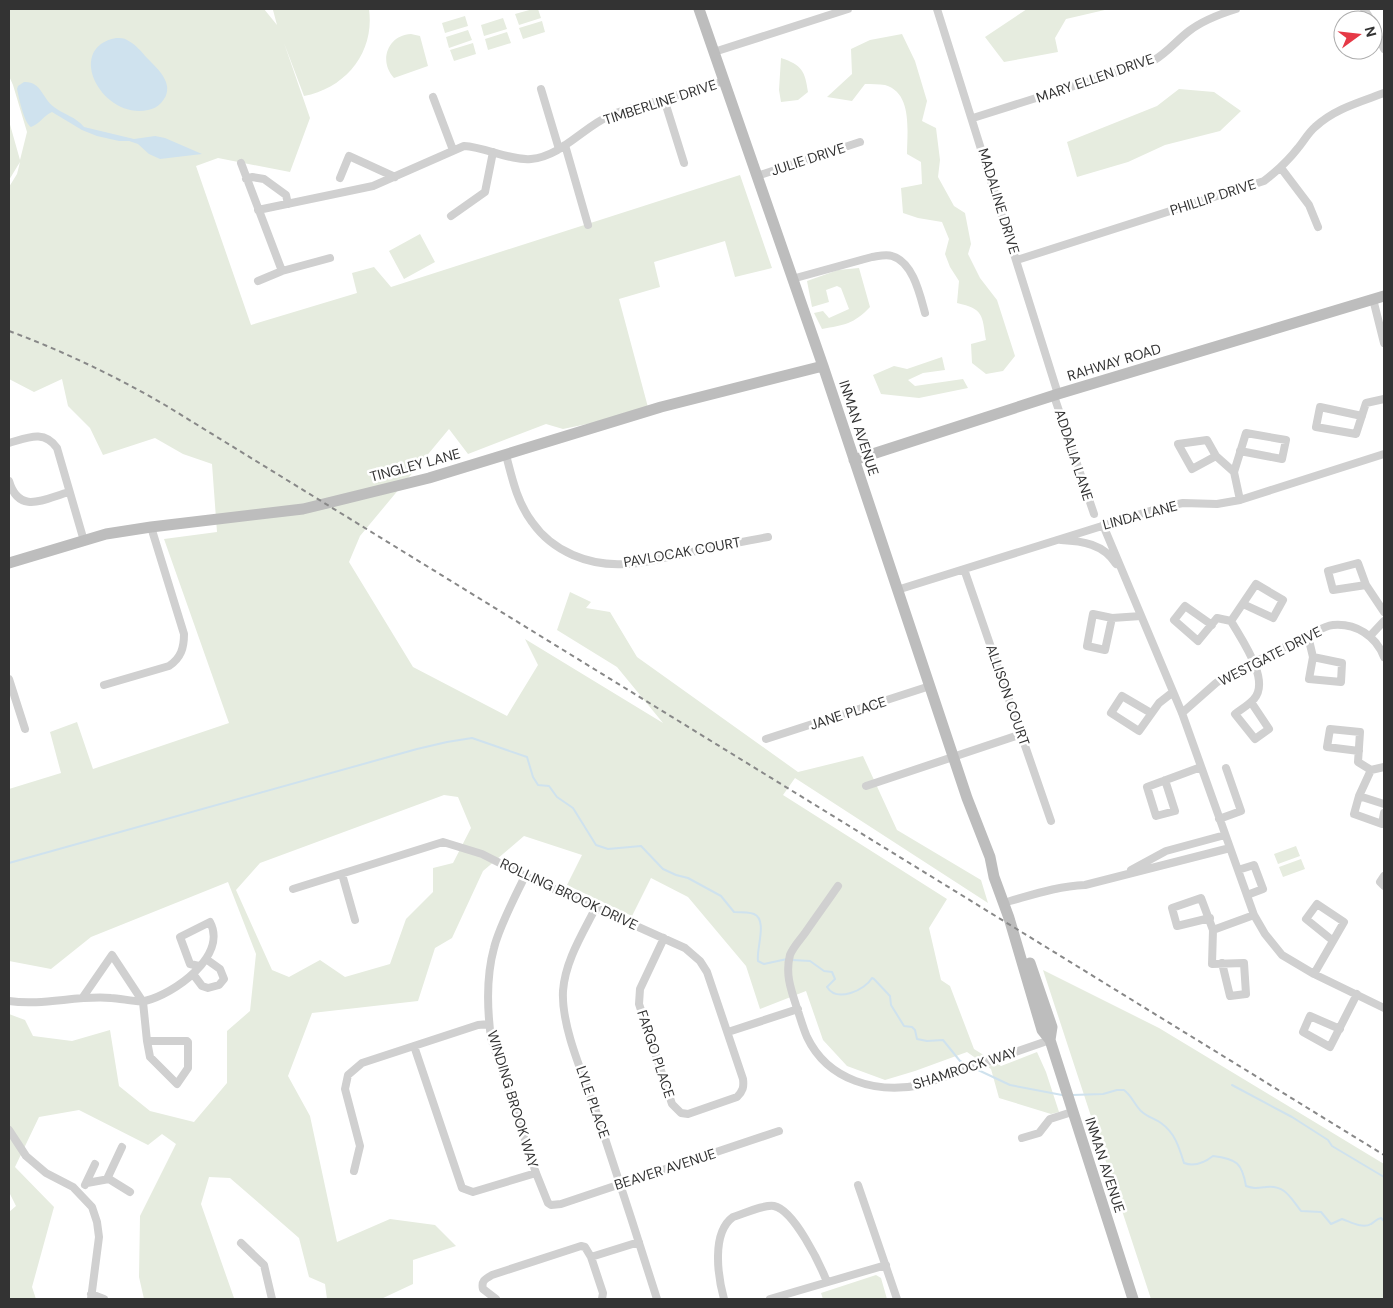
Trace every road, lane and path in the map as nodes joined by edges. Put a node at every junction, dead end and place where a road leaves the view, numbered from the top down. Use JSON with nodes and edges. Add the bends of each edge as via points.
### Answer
{"nodes":[{"id":1,"x":699,"y":9,"type":"edge"},
{"id":2,"x":848,"y":9,"type":"edge"},
{"id":3,"x":938,"y":9,"type":"edge"},
{"id":4,"x":1231,"y":9,"type":"edge"},
{"id":5,"x":714,"y":52,"type":"junction"},
{"id":6,"x":724,"y":81,"type":"junction"},
{"id":7,"x":541,"y":89,"type":"dead end"},
{"id":8,"x":1384,"y":93,"type":"edge"},
{"id":9,"x":433,"y":97,"type":"dead end"},
{"id":10,"x":664,"y":99,"type":"junction"},
{"id":11,"x":973,"y":118,"type":"junction"},
{"id":12,"x":860,"y":142,"type":"dead end"},
{"id":13,"x":562,"y":147,"type":"junction"},
{"id":14,"x":453,"y":150,"type":"junction"},
{"id":15,"x":493,"y":152,"type":"junction"},
{"id":16,"x":684,"y":162,"type":"dead end"},
{"id":17,"x":241,"y":163,"type":"dead end"},
{"id":18,"x":1280,"y":168,"type":"junction"},
{"id":19,"x":756,"y":176,"type":"junction"},
{"id":20,"x":395,"y":177,"type":"junction"},
{"id":21,"x":340,"y":178,"type":"dead end"},
{"id":22,"x":246,"y":179,"type":"junction"},
{"id":23,"x":288,"y":204,"type":"junction"},
{"id":24,"x":258,"y":210,"type":"junction"},
{"id":25,"x":451,"y":216,"type":"dead end"},
{"id":26,"x":588,"y":224,"type":"dead end"},
{"id":27,"x":1318,"y":227,"type":"dead end"},
{"id":28,"x":330,"y":258,"type":"dead end"},
{"id":29,"x":1017,"y":260,"type":"junction"},
{"id":30,"x":282,"y":271,"type":"junction"},
{"id":31,"x":792,"y":280,"type":"junction"},
{"id":32,"x":258,"y":281,"type":"dead end"},
{"id":33,"x":1379,"y":297,"type":"edge"},
{"id":34,"x":925,"y":313,"type":"dead end"},
{"id":35,"x":1384,"y":343,"type":"edge"},
{"id":36,"x":823,"y":366,"type":"junction"},
{"id":37,"x":1056,"y":395,"type":"junction"},
{"id":38,"x":1384,"y":400,"type":"edge"},
{"id":39,"x":1362,"y":416,"type":"junction"},
{"id":40,"x":9,"y":443,"type":"edge"},
{"id":41,"x":1240,"y":451,"type":"junction"},
{"id":42,"x":1384,"y":454,"type":"edge"},
{"id":43,"x":506,"y":455,"type":"junction"},
{"id":44,"x":1216,"y":456,"type":"junction"},
{"id":45,"x":854,"y":460,"type":"junction"},
{"id":46,"x":1234,"y":472,"type":"junction"},
{"id":47,"x":9,"y":481,"type":"edge"},
{"id":48,"x":69,"y":492,"type":"junction"},
{"id":49,"x":1240,"y":500,"type":"junction"},
{"id":50,"x":1094,"y":514,"type":"dead end"},
{"id":51,"x":1103,"y":525,"type":"junction"},
{"id":52,"x":151,"y":527,"type":"junction"},
{"id":53,"x":768,"y":537,"type":"dead end"},
{"id":54,"x":1054,"y":540,"type":"junction"},
{"id":55,"x":84,"y":541,"type":"junction"},
{"id":56,"x":9,"y":563,"type":"edge"},
{"id":57,"x":964,"y":568,"type":"junction"},
{"id":58,"x":1127,"y":584,"type":"junction"},
{"id":59,"x":1366,"y":585,"type":"junction"},
{"id":60,"x":897,"y":590,"type":"junction"},
{"id":61,"x":1243,"y":604,"type":"junction"},
{"id":62,"x":1384,"y":612,"type":"edge"},
{"id":63,"x":1140,"y":616,"type":"junction"},
{"id":64,"x":1112,"y":618,"type":"junction"},
{"id":65,"x":1231,"y":621,"type":"junction"},
{"id":66,"x":1384,"y":621,"type":"edge"},
{"id":67,"x":1212,"y":625,"type":"junction"},
{"id":68,"x":1308,"y":636,"type":"junction"},
{"id":69,"x":1370,"y":636,"type":"junction"},
{"id":70,"x":1313,"y":657,"type":"junction"},
{"id":71,"x":1384,"y":657,"type":"edge"},
{"id":72,"x":1255,"y":662,"type":"junction"},
{"id":73,"x":9,"y":680,"type":"edge"},
{"id":74,"x":104,"y":685,"type":"dead end"},
{"id":75,"x":930,"y":686,"type":"junction"},
{"id":76,"x":1173,"y":692,"type":"junction"},
{"id":77,"x":1250,"y":702,"type":"junction"},
{"id":78,"x":1151,"y":713,"type":"junction"},
{"id":79,"x":1182,"y":713,"type":"junction"},
{"id":80,"x":25,"y":729,"type":"dead end"},
{"id":81,"x":1022,"y":734,"type":"junction"},
{"id":82,"x":766,"y":739,"type":"dead end"},
{"id":83,"x":1359,"y":751,"type":"junction"},
{"id":84,"x":953,"y":757,"type":"junction"},
{"id":85,"x":1201,"y":767,"type":"junction"},
{"id":86,"x":1384,"y":767,"type":"edge"},
{"id":87,"x":1226,"y":768,"type":"dead end"},
{"id":88,"x":1371,"y":770,"type":"junction"},
{"id":89,"x":1166,"y":780,"type":"junction"},
{"id":90,"x":866,"y":786,"type":"dead end"},
{"id":91,"x":1359,"y":796,"type":"junction"},
{"id":92,"x":1384,"y":804,"type":"edge"},
{"id":93,"x":1384,"y":813,"type":"edge"},
{"id":94,"x":1219,"y":819,"type":"junction"},
{"id":95,"x":1051,"y":821,"type":"dead end"},
{"id":96,"x":1225,"y":835,"type":"junction"},
{"id":97,"x":1230,"y":848,"type":"junction"},
{"id":98,"x":990,"y":857,"type":"junction"},
{"id":99,"x":1238,"y":870,"type":"junction"},
{"id":100,"x":342,"y":874,"type":"junction"},
{"id":101,"x":1124,"y":874,"type":"junction"},
{"id":102,"x":525,"y":876,"type":"junction"},
{"id":103,"x":1384,"y":876,"type":"edge"},
{"id":104,"x":838,"y":886,"type":"dead end"},
{"id":105,"x":1384,"y":886,"type":"edge"},
{"id":106,"x":293,"y":889,"type":"dead end"},
{"id":107,"x":1246,"y":895,"type":"junction"},
{"id":108,"x":1010,"y":901,"type":"junction"},
{"id":109,"x":596,"y":907,"type":"junction"},
{"id":110,"x":1254,"y":915,"type":"junction"},
{"id":111,"x":1210,"y":918,"type":"junction"},
{"id":112,"x":355,"y":920,"type":"dead end"},
{"id":113,"x":1213,"y":930,"type":"junction"},
{"id":114,"x":664,"y":938,"type":"junction"},
{"id":115,"x":1332,"y":940,"type":"junction"},
{"id":116,"x":206,"y":959,"type":"junction"},
{"id":117,"x":1222,"y":964,"type":"junction"},
{"id":118,"x":200,"y":966,"type":"junction"},
{"id":119,"x":193,"y":974,"type":"junction"},
{"id":120,"x":1314,"y":974,"type":"junction"},
{"id":121,"x":1357,"y":994,"type":"junction"},
{"id":122,"x":83,"y":997,"type":"junction"},
{"id":123,"x":9,"y":1001,"type":"edge"},
{"id":124,"x":143,"y":1002,"type":"junction"},
{"id":125,"x":1384,"y":1008,"type":"edge"},
{"id":126,"x":798,"y":1009,"type":"junction"},
{"id":127,"x":489,"y":1024,"type":"junction"},
{"id":128,"x":1340,"y":1028,"type":"junction"},
{"id":129,"x":728,"y":1032,"type":"junction"},
{"id":130,"x":1050,"y":1040,"type":"junction"},
{"id":131,"x":147,"y":1041,"type":"junction"},
{"id":132,"x":414,"y":1046,"type":"junction"},
{"id":133,"x":737,"y":1097,"type":"joint"},
{"id":134,"x":1072,"y":1112,"type":"junction"},
{"id":135,"x":9,"y":1130,"type":"edge"},
{"id":136,"x":778,"y":1131,"type":"dead end"},
{"id":137,"x":1022,"y":1138,"type":"dead end"},
{"id":138,"x":122,"y":1147,"type":"dead end"},
{"id":139,"x":95,"y":1164,"type":"dead end"},
{"id":140,"x":354,"y":1171,"type":"dead end"},
{"id":141,"x":536,"y":1173,"type":"junction"},
{"id":142,"x":107,"y":1179,"type":"junction"},
{"id":143,"x":87,"y":1183,"type":"junction"},
{"id":144,"x":620,"y":1184,"type":"junction"},
{"id":145,"x":858,"y":1186,"type":"dead end"},
{"id":146,"x":78,"y":1191,"type":"junction"},
{"id":147,"x":130,"y":1192,"type":"dead end"},
{"id":148,"x":551,"y":1205,"type":"joint"},
{"id":149,"x":639,"y":1242,"type":"junction"},
{"id":150,"x":241,"y":1243,"type":"dead end"},
{"id":151,"x":591,"y":1257,"type":"junction"},
{"id":152,"x":886,"y":1265,"type":"junction"},
{"id":153,"x":827,"y":1282,"type":"junction"},
{"id":154,"x":91,"y":1297,"type":"edge"},
{"id":155,"x":104,"y":1299,"type":"edge"},
{"id":156,"x":272,"y":1299,"type":"edge"},
{"id":157,"x":496,"y":1299,"type":"edge"},
{"id":158,"x":602,"y":1299,"type":"edge"},
{"id":159,"x":656,"y":1299,"type":"edge"},
{"id":160,"x":724,"y":1299,"type":"edge"},
{"id":161,"x":770,"y":1299,"type":"edge"},
{"id":162,"x":896,"y":1299,"type":"edge"},
{"id":163,"x":1134,"y":1299,"type":"edge"}],
"edges":[{"from":1,"to":5,"type":"main road","name":"INMAN AVENUE"},
{"from":2,"to":5,"type":"street"},
{"from":3,"to":11,"type":"street","name":"MADALINE DRIVE"},
{"from":4,"to":11,"type":"street","name":"MARY ELLEN DRIVE","via":[[1200,23],[1153,61]]},
{"from":5,"to":6,"type":"main road","name":"INMAN AVENUE"},
{"from":6,"to":10,"type":"street","name":"TIMBERLINE DRIVE"},
{"from":6,"to":19,"type":"main road","name":"INMAN AVENUE"},
{"from":7,"to":13,"type":"street"},
{"from":8,"to":18,"type":"street","name":"PHILLIP DRIVE","via":[[1323,119]]},
{"from":9,"to":14,"type":"street"},
{"from":10,"to":13,"type":"street","name":"TIMBERLINE DRIVE","via":[[611,115],[591,125]]},
{"from":10,"to":16,"type":"street"},
{"from":11,"to":29,"type":"street","name":"MADALINE DRIVE"},
{"from":12,"to":19,"type":"street","name":"JULIE DRIVE"},
{"from":13,"to":15,"type":"street","name":"TIMBERLINE DRIVE","via":[[530,159]]},
{"from":13,"to":26,"type":"street"},
{"from":14,"to":15,"type":"street","name":"TIMBERLINE DRIVE","via":[[464,146]]},
{"from":14,"to":20,"type":"street","name":"TIMBERLINE DRIVE"},
{"from":15,"to":25,"type":"street","via":[[485,192]]},
{"from":17,"to":22,"type":"street"},
{"from":18,"to":27,"type":"street","via":[[1309,205]]},
{"from":18,"to":29,"type":"street","name":"PHILLIP DRIVE","via":[[1257,184]]},
{"from":19,"to":31,"type":"main road","name":"INMAN AVENUE"},
{"from":20,"to":21,"type":"street","via":[[349,156]]},
{"from":20,"to":23,"type":"street","name":"TIMBERLINE DRIVE","via":[[373,186]]},
{"from":22,"to":23,"type":"street","via":[[264,179],[286,195]]},
{"from":22,"to":24,"type":"street"},
{"from":23,"to":24,"type":"street","name":"TIMBERLINE DRIVE"},
{"from":24,"to":30,"type":"street"},
{"from":28,"to":30,"type":"street"},
{"from":29,"to":37,"type":"street","name":"MADALINE DRIVE"},
{"from":30,"to":32,"type":"street"},
{"from":31,"to":34,"type":"street","via":[[872,257],[894,256],[910,271]]},
{"from":31,"to":36,"type":"main road","name":"INMAN AVENUE"},
{"from":33,"to":35,"type":"street"},
{"from":33,"to":37,"type":"main road","name":"RAHWAY ROAD"},
{"from":36,"to":43,"type":"main road","name":"TINGLEY LANE","via":[[661,407]]},
{"from":36,"to":45,"type":"main road","name":"INMAN AVENUE"},
{"from":37,"to":45,"type":"main road","name":"RAHWAY ROAD"},
{"from":37,"to":50,"type":"street","name":"ADDALIA LANE"},
{"from":38,"to":39,"type":"street","via":[[1366,403]]},
{"from":39,"to":39,"type":"street","via":[[1356,434],[1316,428],[1320,407]]},
{"from":40,"to":48,"type":"street","via":[[38,436],[49,438],[57,448]]},
{"from":41,"to":41,"type":"street","via":[[1246,433],[1286,440],[1282,459]]},
{"from":41,"to":46,"type":"street"},
{"from":42,"to":49,"type":"street","name":"LINDA LANE"},
{"from":43,"to":52,"type":"main road","name":"TINGLEY LANE","via":[[303,509]]},
{"from":43,"to":53,"type":"street","name":"PAVLOCAK COURT","via":[[517,493],[531,522],[553,544],[589,561],[627,564]]},
{"from":44,"to":44,"type":"street","via":[[1192,469],[1178,444],[1206,440]]},
{"from":44,"to":46,"type":"street"},
{"from":45,"to":60,"type":"main road","name":"INMAN AVENUE"},
{"from":46,"to":49,"type":"street"},
{"from":47,"to":48,"type":"street","via":[[16,498],[23,501],[34,502]]},
{"from":48,"to":55,"type":"street"},
{"from":49,"to":51,"type":"street","name":"LINDA LANE","via":[[1217,504],[1183,503]]},
{"from":51,"to":54,"type":"street","name":"LINDA LANE"},
{"from":51,"to":58,"type":"street"},
{"from":52,"to":55,"type":"main road","name":"TINGLEY LANE"},
{"from":52,"to":74,"type":"street","via":[[184,634],[184,646],[176,662],[169,666]]},
{"from":54,"to":57,"type":"street","name":"LINDA LANE"},
{"from":54,"to":58,"type":"street","via":[[1079,541],[1100,548],[1115,561]]},
{"from":55,"to":56,"type":"main road","name":"TINGLEY LANE"},
{"from":57,"to":60,"type":"street","name":"LINDA LANE"},
{"from":57,"to":81,"type":"street","name":"ALLISON COURT"},
{"from":58,"to":63,"type":"street"},
{"from":59,"to":59,"type":"street","via":[[1358,563],[1328,571],[1333,590]]},
{"from":59,"to":62,"type":"street"},
{"from":60,"to":75,"type":"main road","name":"INMAN AVENUE"},
{"from":61,"to":61,"type":"street","via":[[1256,584],[1283,600],[1273,618]]},
{"from":61,"to":65,"type":"street"},
{"from":63,"to":64,"type":"street"},
{"from":63,"to":76,"type":"street"},
{"from":64,"to":64,"type":"street","via":[[1093,614],[1087,646],[1105,650]]},
{"from":65,"to":67,"type":"street","via":[[1217,618]]},
{"from":65,"to":72,"type":"street"},
{"from":66,"to":69,"type":"street"},
{"from":67,"to":67,"type":"street","via":[[1198,641],[1174,620],[1185,606]]},
{"from":68,"to":69,"type":"street","name":"WESTGATE DRIVE","via":[[1327,626],[1340,625],[1353,627]]},
{"from":68,"to":70,"type":"street"},
{"from":68,"to":72,"type":"street","name":"WESTGATE DRIVE"},
{"from":69,"to":71,"type":"street"},
{"from":70,"to":70,"type":"street","via":[[1309,679],[1341,682],[1342,663]]},
{"from":72,"to":77,"type":"street","via":[[1260,688]]},
{"from":72,"to":79,"type":"street","name":"WESTGATE DRIVE","via":[[1216,683]]},
{"from":73,"to":80,"type":"street"},
{"from":75,"to":82,"type":"street","name":"JANE PLACE"},
{"from":75,"to":84,"type":"main road","name":"INMAN AVENUE"},
{"from":76,"to":78,"type":"street"},
{"from":76,"to":79,"type":"street"},
{"from":77,"to":77,"type":"street","via":[[1235,714],[1255,739],[1269,729]]},
{"from":78,"to":78,"type":"street","via":[[1139,731],[1111,713],[1122,696]]},
{"from":79,"to":85,"type":"street"},
{"from":81,"to":84,"type":"street"},
{"from":81,"to":95,"type":"street","name":"ALLISON COURT"},
{"from":83,"to":83,"type":"street","via":[[1360,732],[1330,729],[1327,747]]},
{"from":83,"to":88,"type":"street","via":[[1358,762]]},
{"from":84,"to":90,"type":"street"},
{"from":84,"to":98,"type":"main road","name":"INMAN AVENUE"},
{"from":85,"to":89,"type":"street"},
{"from":85,"to":94,"type":"street"},
{"from":86,"to":88,"type":"street"},
{"from":87,"to":94,"type":"street","via":[[1241,811]]},
{"from":88,"to":91,"type":"street"},
{"from":89,"to":89,"type":"street","via":[[1147,787],[1156,816],[1175,811]]},
{"from":91,"to":92,"type":"street"},
{"from":91,"to":93,"type":"street","via":[[1354,814],[1382,824]]},
{"from":94,"to":96,"type":"street"},
{"from":96,"to":97,"type":"street"},
{"from":96,"to":101,"type":"street","via":[[1166,851]]},
{"from":97,"to":99,"type":"street"},
{"from":97,"to":101,"type":"street"},
{"from":98,"to":108,"type":"main road","name":"INMAN AVENUE"},
{"from":98,"to":130,"type":"main road","name":"INMAN AVENUE","via":[[1042,1030]]},
{"from":99,"to":107,"type":"street"},
{"from":99,"to":107,"type":"street","via":[[1254,865],[1263,889]]},
{"from":100,"to":102,"type":"street","name":"ROLLING BROOK DRIVE","via":[[443,842],[482,854]]},
{"from":100,"to":106,"type":"street","name":"ROLLING BROOK DRIVE"},
{"from":100,"to":112,"type":"street"},
{"from":101,"to":108,"type":"street"},
{"from":102,"to":109,"type":"street","name":"ROLLING BROOK DRIVE"},
{"from":102,"to":127,"type":"street","name":"WINDING BROOK WAY","via":[[494,947],[488,1000]]},
{"from":103,"to":105,"type":"street","via":[[1380,882]]},
{"from":104,"to":126,"type":"street","name":"SHAMROCK WAY","via":[[790,955],[789,983]]},
{"from":107,"to":110,"type":"street"},
{"from":108,"to":130,"type":"main road","name":"INMAN AVENUE","via":[[1052,1027]]},
{"from":109,"to":114,"type":"street","name":"ROLLING BROOK DRIVE"},
{"from":109,"to":144,"type":"street","name":"LYLE PLACE","via":[[567,970],[563,990],[564,1020]]},
{"from":110,"to":113,"type":"street"},
{"from":110,"to":120,"type":"street","via":[[1282,955]]},
{"from":111,"to":111,"type":"street","via":[[1201,898],[1172,908],[1177,926]]},
{"from":111,"to":113,"type":"street"},
{"from":113,"to":117,"type":"street","via":[[1212,964]]},
{"from":114,"to":129,"type":"street","name":"ROLLING BROOK DRIVE","via":[[685,948],[700,962]]},
{"from":114,"to":133,"type":"street","name":"FARGO PLACE","via":[[646,976],[639,1004],[672,1104],[681,1113],[688,1114]]},
{"from":115,"to":115,"type":"street","via":[[1344,922],[1318,904],[1306,919]]},
{"from":115,"to":120,"type":"street"},
{"from":116,"to":118,"type":"street"},
{"from":116,"to":118,"type":"street","via":[[215,936],[210,922],[180,937],[190,964]]},
{"from":116,"to":119,"type":"street","via":[[220,969],[224,979],[208,988],[202,986]]},
{"from":117,"to":117,"type":"street","via":[[1244,963],[1246,994],[1230,996]]},
{"from":118,"to":119,"type":"street"},
{"from":119,"to":124,"type":"street","via":[[180,985]]},
{"from":120,"to":121,"type":"street"},
{"from":121,"to":125,"type":"street"},
{"from":121,"to":128,"type":"street"},
{"from":122,"to":123,"type":"street","via":[[26,1004]]},
{"from":122,"to":124,"type":"street"},
{"from":122,"to":124,"type":"street","via":[[112,955]]},
{"from":124,"to":131,"type":"street"},
{"from":126,"to":129,"type":"street"},
{"from":126,"to":130,"type":"street","name":"SHAMROCK WAY","via":[[818,1054],[834,1070],[878,1088],[922,1085]]},
{"from":127,"to":132,"type":"street"},
{"from":127,"to":141,"type":"street","name":"WINDING BROOK WAY"},
{"from":128,"to":128,"type":"street","via":[[1330,1047],[1303,1032],[1310,1016]]},
{"from":129,"to":133,"type":"street","name":"ROLLING BROOK DRIVE","via":[[744,1086]]},
{"from":130,"to":134,"type":"main road","name":"INMAN AVENUE"},
{"from":131,"to":131,"type":"street","via":[[150,1057],[177,1084],[188,1068],[188,1042]]},
{"from":132,"to":140,"type":"street","via":[[362,1063],[348,1075],[345,1089],[360,1146]]},
{"from":132,"to":141,"type":"street","via":[[462,1188],[473,1192]]},
{"from":134,"to":137,"type":"street","via":[[1050,1119],[1039,1133]]},
{"from":134,"to":163,"type":"main road","name":"INMAN AVENUE"},
{"from":135,"to":146,"type":"street","via":[[36,1165]]},
{"from":136,"to":144,"type":"street","name":"BEAVER AVENUE"},
{"from":138,"to":142,"type":"street"},
{"from":139,"to":143,"type":"street"},
{"from":141,"to":148,"type":"street","name":"WINDING BROOK WAY"},
{"from":142,"to":143,"type":"street"},
{"from":142,"to":147,"type":"street"},
{"from":143,"to":146,"type":"street"},
{"from":144,"to":148,"type":"street","name":"BEAVER AVENUE"},
{"from":144,"to":149,"type":"street","name":"LYLE PLACE"},
{"from":145,"to":152,"type":"street"},
{"from":146,"to":154,"type":"street","via":[[92,1207],[98,1229]]},
{"from":149,"to":151,"type":"street"},
{"from":149,"to":159,"type":"street","name":"LYLE PLACE"},
{"from":150,"to":156,"type":"street","via":[[264,1265]]},
{"from":151,"to":157,"type":"street","via":[[585,1247],[577,1246],[492,1275],[484,1279],[482,1289]]},
{"from":151,"to":158,"type":"street"},
{"from":152,"to":153,"type":"street"},
{"from":152,"to":162,"type":"street"},
{"from":153,"to":160,"type":"street","via":[[814,1252],[786,1212],[769,1206],[733,1217],[723,1228],[718,1254]]},
{"from":153,"to":161,"type":"street"},
{"from":154,"to":155,"type":"street"}]}
